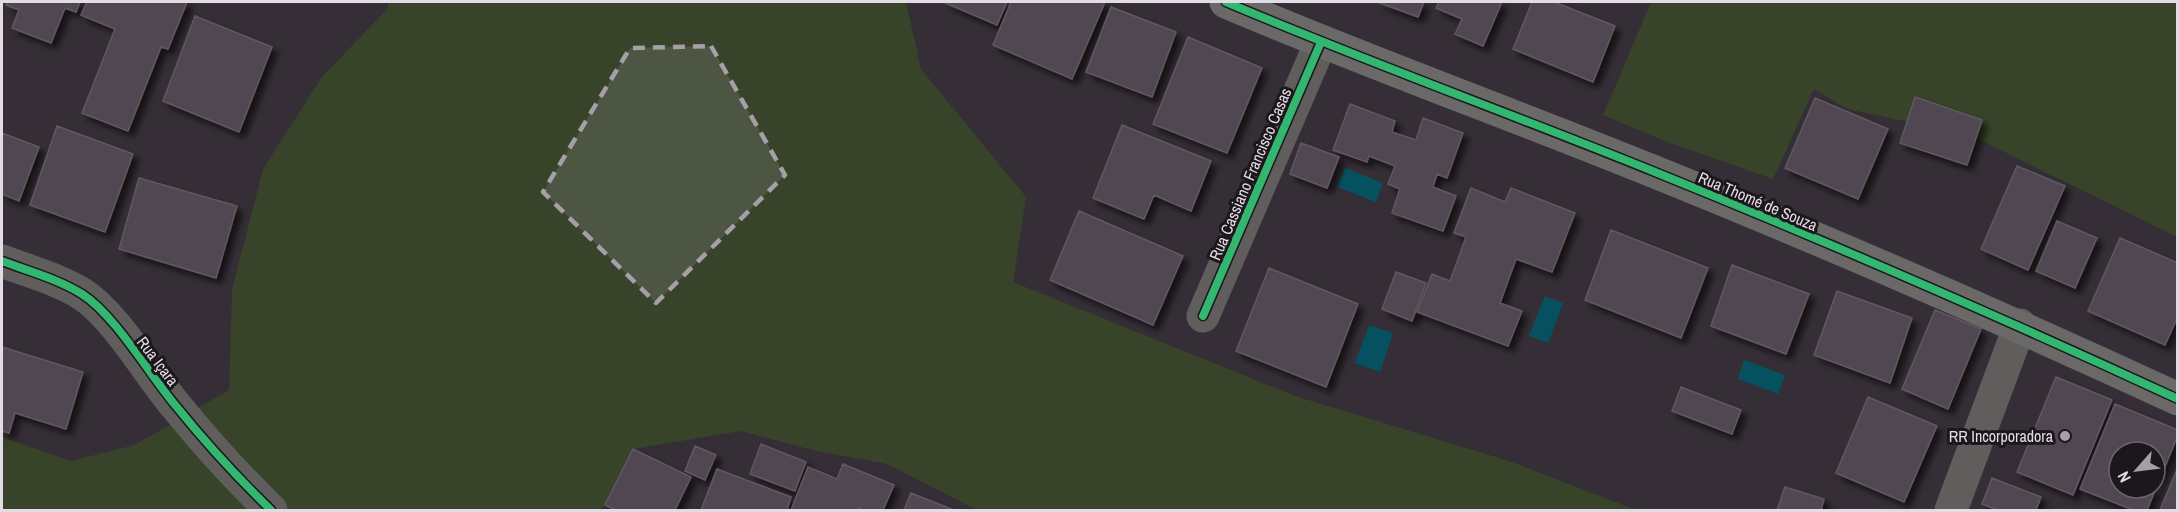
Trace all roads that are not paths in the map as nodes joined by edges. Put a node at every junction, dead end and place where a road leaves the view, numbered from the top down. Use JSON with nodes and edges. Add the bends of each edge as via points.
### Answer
{"nodes":[{"id":1,"x":1226,"y":2,"type":"edge"},
{"id":2,"x":1321,"y":42,"type":"junction"},
{"id":3,"x":2,"y":261,"type":"edge"},
{"id":4,"x":1203,"y":316,"type":"dead end"},
{"id":5,"x":2019,"y":325,"type":"junction"},
{"id":6,"x":2178,"y":399,"type":"edge"},
{"id":7,"x":272,"y":510,"type":"edge"},
{"id":8,"x":1951,"y":510,"type":"edge"}],
"edges":[{"from":1,"to":2,"type":"street","name":"Rua Thomé de Souza"},
{"from":2,"to":4,"type":"street","name":"Rua Cassiano Francisco Casas"},
{"from":2,"to":5,"type":"street","name":"Rua Thomé de Souza","via":[[1655,172]]},
{"from":3,"to":7,"type":"street","name":"Rua Içara","via":[[83,294],[105,314],[176,406]]},
{"from":5,"to":6,"type":"street","name":"Rua Thomé de Souza"},
{"from":5,"to":8,"type":"street"}]}
